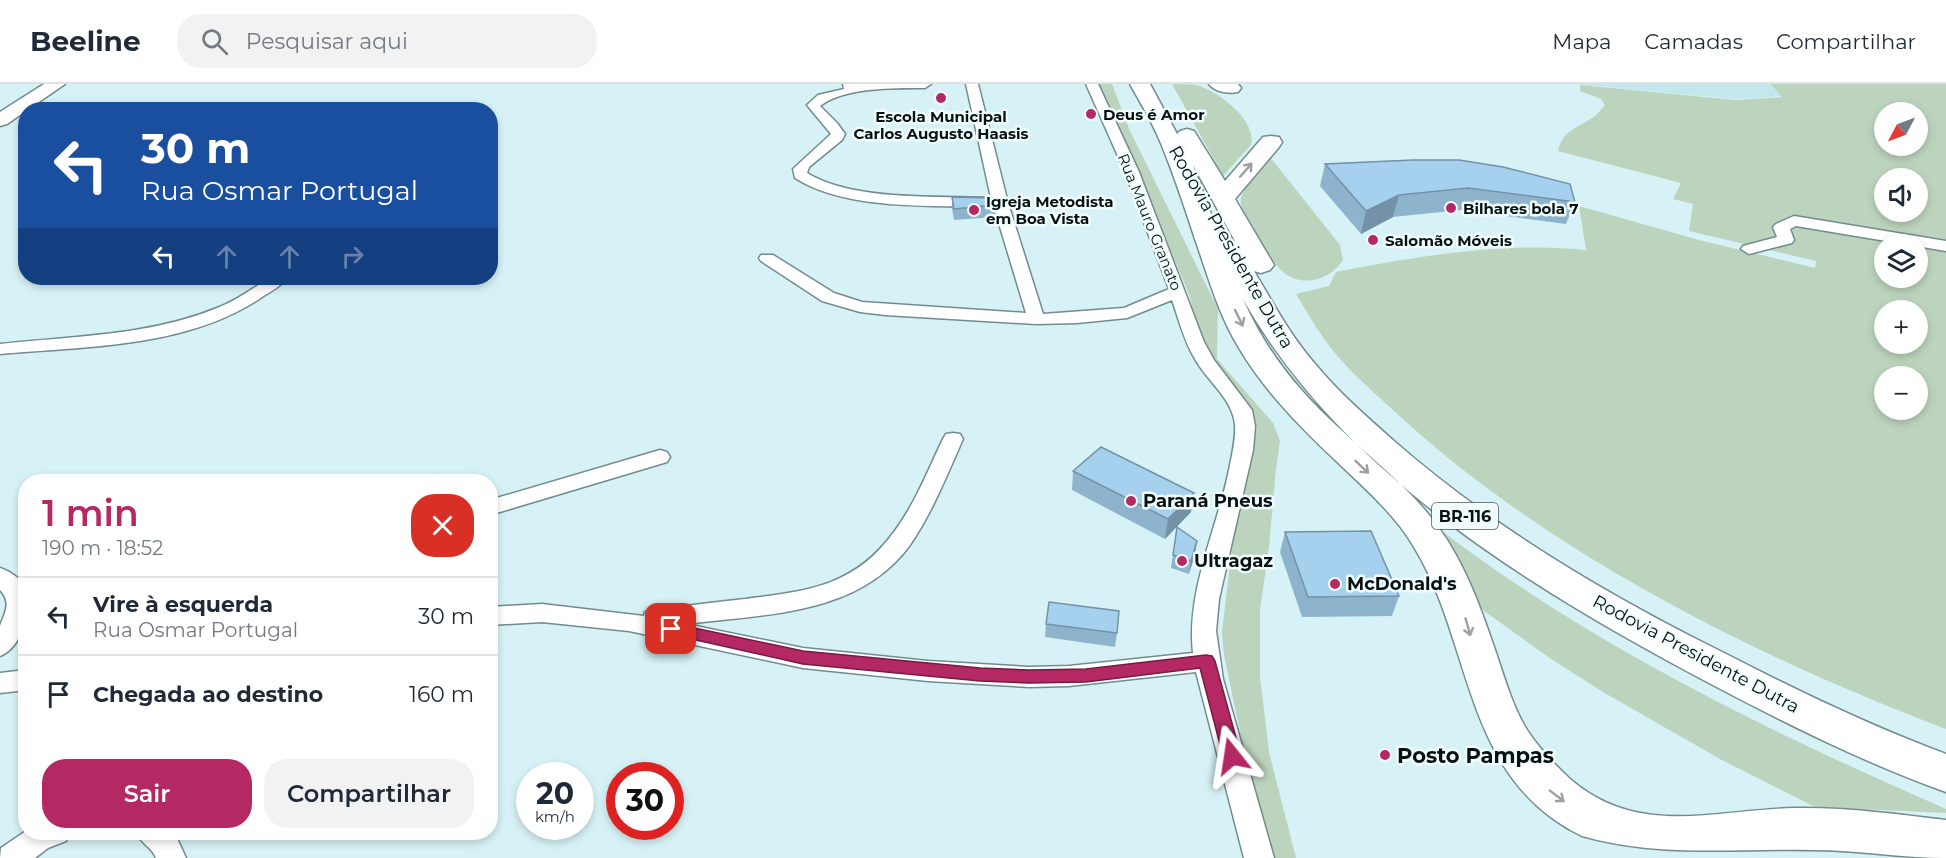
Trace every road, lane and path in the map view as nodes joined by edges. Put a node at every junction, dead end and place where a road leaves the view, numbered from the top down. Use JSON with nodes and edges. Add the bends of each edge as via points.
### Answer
{"nodes":[{"id":1,"x":56,"y":84,"type":"edge"},
{"id":2,"x":823,"y":84,"type":"edge"},
{"id":3,"x":925,"y":84,"type":"edge"},
{"id":4,"x":972,"y":84,"type":"edge"},
{"id":5,"x":1092,"y":84,"type":"edge"},
{"id":6,"x":1140,"y":84,"type":"edge"},
{"id":7,"x":1156,"y":84,"type":"edge"},
{"id":8,"x":861,"y":88,"type":"junction"},
{"id":9,"x":28,"y":102,"type":"edge"},
{"id":10,"x":18,"y":108,"type":"edge"},
{"id":11,"x":0,"y":120,"type":"edge"},
{"id":12,"x":1271,"y":142,"type":"dead end"},
{"id":13,"x":1173,"y":146,"type":"junction"},
{"id":14,"x":1222,"y":199,"type":"junction"},
{"id":15,"x":1000,"y":203,"type":"junction"},
{"id":16,"x":1946,"y":246,"type":"edge"},
{"id":17,"x":1749,"y":249,"type":"dead end"},
{"id":18,"x":767,"y":258,"type":"dead end"},
{"id":19,"x":268,"y":285,"type":"edge"},
{"id":20,"x":1178,"y":291,"type":"junction"},
{"id":21,"x":1036,"y":320,"type":"junction"},
{"id":22,"x":0,"y":349,"type":"edge"},
{"id":23,"x":953,"y":439,"type":"dead end"},
{"id":24,"x":660,"y":457,"type":"dead end"},
{"id":25,"x":498,"y":506,"type":"edge"},
{"id":26,"x":0,"y":576,"type":"edge"},
{"id":27,"x":18,"y":599,"type":"edge"},
{"id":28,"x":498,"y":616,"type":"edge"},
{"id":29,"x":629,"y":622,"type":"junction"},
{"id":30,"x":18,"y":625,"type":"edge"},
{"id":31,"x":0,"y":646,"type":"edge"},
{"id":32,"x":1206,"y":661,"type":"junction"},
{"id":33,"x":18,"y":681,"type":"edge"},
{"id":34,"x":0,"y":683,"type":"edge"},
{"id":35,"x":1946,"y":751,"type":"edge"},
{"id":36,"x":1946,"y":773,"type":"edge"},
{"id":37,"x":37,"y":840,"type":"edge"},
{"id":38,"x":161,"y":840,"type":"edge"},
{"id":39,"x":1946,"y":841,"type":"edge"},
{"id":40,"x":11,"y":858,"type":"edge"},
{"id":41,"x":171,"y":858,"type":"edge"},
{"id":42,"x":1259,"y":858,"type":"edge"}],
"edges":[{"from":1,"to":9,"type":"street"},
{"from":2,"to":8,"type":"street"},
{"from":3,"to":8,"type":"street"},
{"from":4,"to":15,"type":"street"},
{"from":5,"to":20,"type":"street","name":"Rua Mauro Granato","via":[[1132,172]]},
{"from":6,"to":13,"type":"highway","name":"Rodovia Presidente Dutra","number":"BR-116"},
{"from":7,"to":14,"type":"highway","name":"Rodovia Presidente Dutra","number":"BR-116"},
{"from":8,"to":15,"type":"street","via":[[822,98],[813,105],[838,134],[800,169],[804,179],[820,187],[848,192]]},
{"from":10,"to":11,"type":"street"},
{"from":14,"to":12,"type":"highway","one_way":true},
{"from":13,"to":36,"type":"highway","name":"Rodovia Presidente Dutra","number":"BR-116","via":[[1226,246],[1300,365],[1406,471],[1510,548],[1598,605],[1843,729]]},
{"from":13,"to":39,"type":"highway","one_way":true,"via":[[1233,306],[1253,347],[1293,399],[1380,483],[1427,537],[1446,569],[1464,613],[1506,735],[1525,765],[1549,789],[1606,826],[1641,837],[1684,839],[1796,829]]},
{"from":14,"to":35,"type":"highway","name":"Rodovia Presidente Dutra","number":"BR-116","via":[[1290,319],[1328,369],[1375,419],[1445,477],[1545,548],[1654,614],[1775,676]]},
{"from":15,"to":21,"type":"street"},
{"from":16,"to":17,"type":"street","via":[[1794,221],[1781,227],[1786,240]]},
{"from":18,"to":21,"type":"street","via":[[828,297],[860,307]]},
{"from":19,"to":22,"type":"street","via":[[238,304],[182,325]]},
{"from":20,"to":21,"type":"street","via":[[1127,313]]},
{"from":20,"to":32,"type":"street","name":"Rua Mauro Granato","via":[[1205,361],[1242,410],[1245,420],[1237,478],[1204,615]]},
{"from":23,"to":29,"type":"street","via":[[900,542],[863,578],[828,595],[789,604]]},
{"from":24,"to":25,"type":"street"},
{"from":26,"to":27,"type":"street","via":[[12,585]]},
{"from":28,"to":29,"type":"street","via":[[542,613]]},
{"from":29,"to":32,"type":"street","via":[[803,658],[939,672],[1069,676]]},
{"from":30,"to":31,"type":"street"},
{"from":32,"to":42,"type":"street","name":"Rua Mauro Granato"},
{"from":33,"to":34,"type":"street"},
{"from":37,"to":40,"type":"street"},
{"from":38,"to":41,"type":"street"}]}
